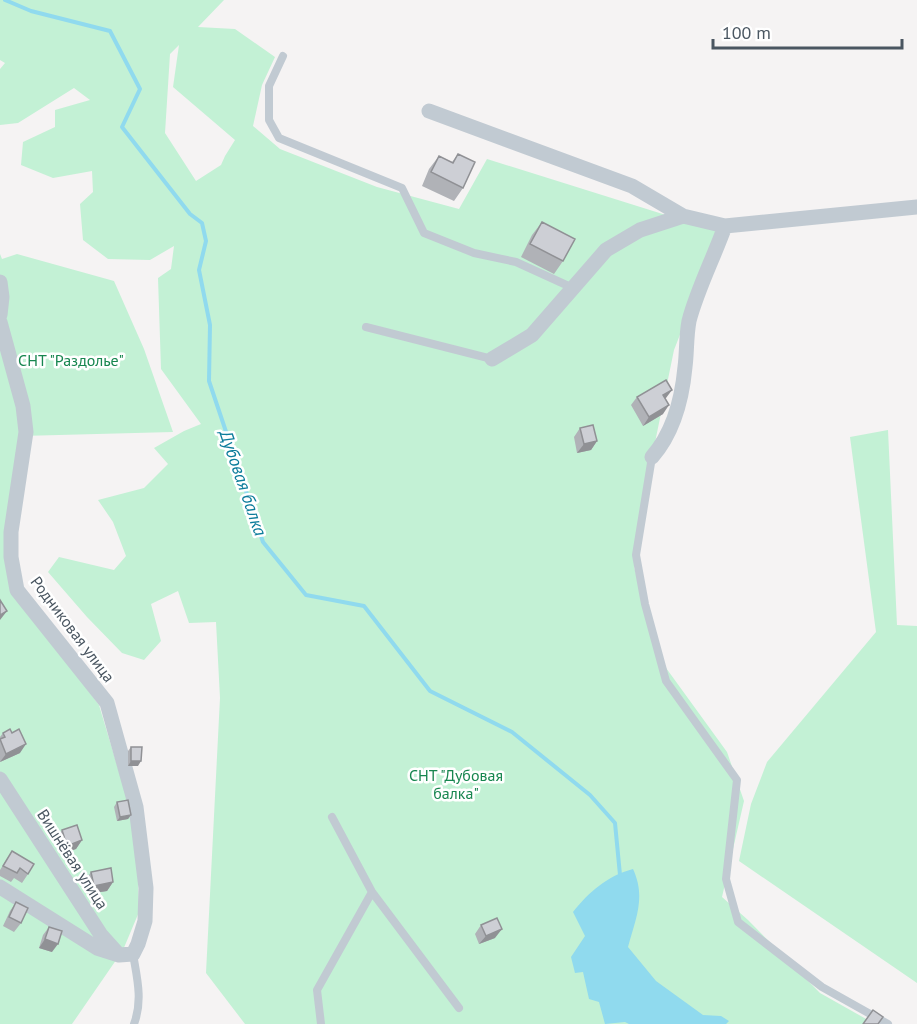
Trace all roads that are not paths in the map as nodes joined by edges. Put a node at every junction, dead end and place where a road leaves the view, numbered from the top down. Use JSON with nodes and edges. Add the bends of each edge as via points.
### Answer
{"nodes":[{"id":1,"x":283,"y":56,"type":"dead end"},
{"id":2,"x":429,"y":111,"type":"dead end"},
{"id":3,"x":917,"y":207,"type":"edge"},
{"id":4,"x":683,"y":216,"type":"junction"},
{"id":5,"x":725,"y":226,"type":"junction"},
{"id":6,"x":0,"y":282,"type":"edge"},
{"id":7,"x":573,"y":288,"type":"junction"},
{"id":8,"x":0,"y":315,"type":"edge"},
{"id":9,"x":0,"y":322,"type":"edge"},
{"id":10,"x":366,"y":327,"type":"dead end"},
{"id":11,"x":492,"y":358,"type":"joint"},
{"id":12,"x":652,"y":457,"type":"joint"},
{"id":13,"x":5,"y":533,"type":"edge"},
{"id":14,"x":0,"y":779,"type":"edge"},
{"id":15,"x":332,"y":818,"type":"dead end"},
{"id":16,"x":0,"y":887,"type":"edge"},
{"id":17,"x":372,"y":892,"type":"junction"},
{"id":18,"x":126,"y":955,"type":"junction"},
{"id":19,"x":459,"y":1008,"type":"dead end"},
{"id":20,"x":134,"y":1024,"type":"edge"},
{"id":21,"x":321,"y":1024,"type":"edge"},
{"id":22,"x":888,"y":1024,"type":"edge"}],
"edges":[{"from":1,"to":7,"type":"lane","via":[[269,86],[269,120],[279,138],[402,189],[424,233],[474,253],[516,262]]},
{"from":2,"to":4,"type":"street","via":[[632,186]]},
{"from":3,"to":5,"type":"street"},
{"from":4,"to":5,"type":"street"},
{"from":4,"to":7,"type":"street","via":[[640,231],[606,250]]},
{"from":5,"to":12,"type":"street","via":[[690,319],[686,366],[673,422]]},
{"from":6,"to":8,"type":"street"},
{"from":7,"to":11,"type":"street","via":[[532,335]]},
{"from":9,"to":13,"type":"street","name":"Родниковая улица","via":[[23,406],[26,432]]},
{"from":10,"to":11,"type":"lane"},
{"from":12,"to":22,"type":"lane","via":[[636,555],[645,604],[666,681],[737,780],[726,879],[738,922],[822,987]]},
{"from":13,"to":18,"type":"street","name":"Родниковая улица","via":[[16,590],[107,704],[136,807],[146,888],[145,921],[138,944]]},
{"from":14,"to":18,"type":"street","name":"Вишнёвая улица","via":[[101,935]]},
{"from":15,"to":17,"type":"lane"},
{"from":16,"to":18,"type":"street","via":[[97,948]]},
{"from":17,"to":19,"type":"lane"},
{"from":17,"to":21,"type":"lane","via":[[317,990]]},
{"from":18,"to":20,"type":"lane","via":[[139,988]]}]}
